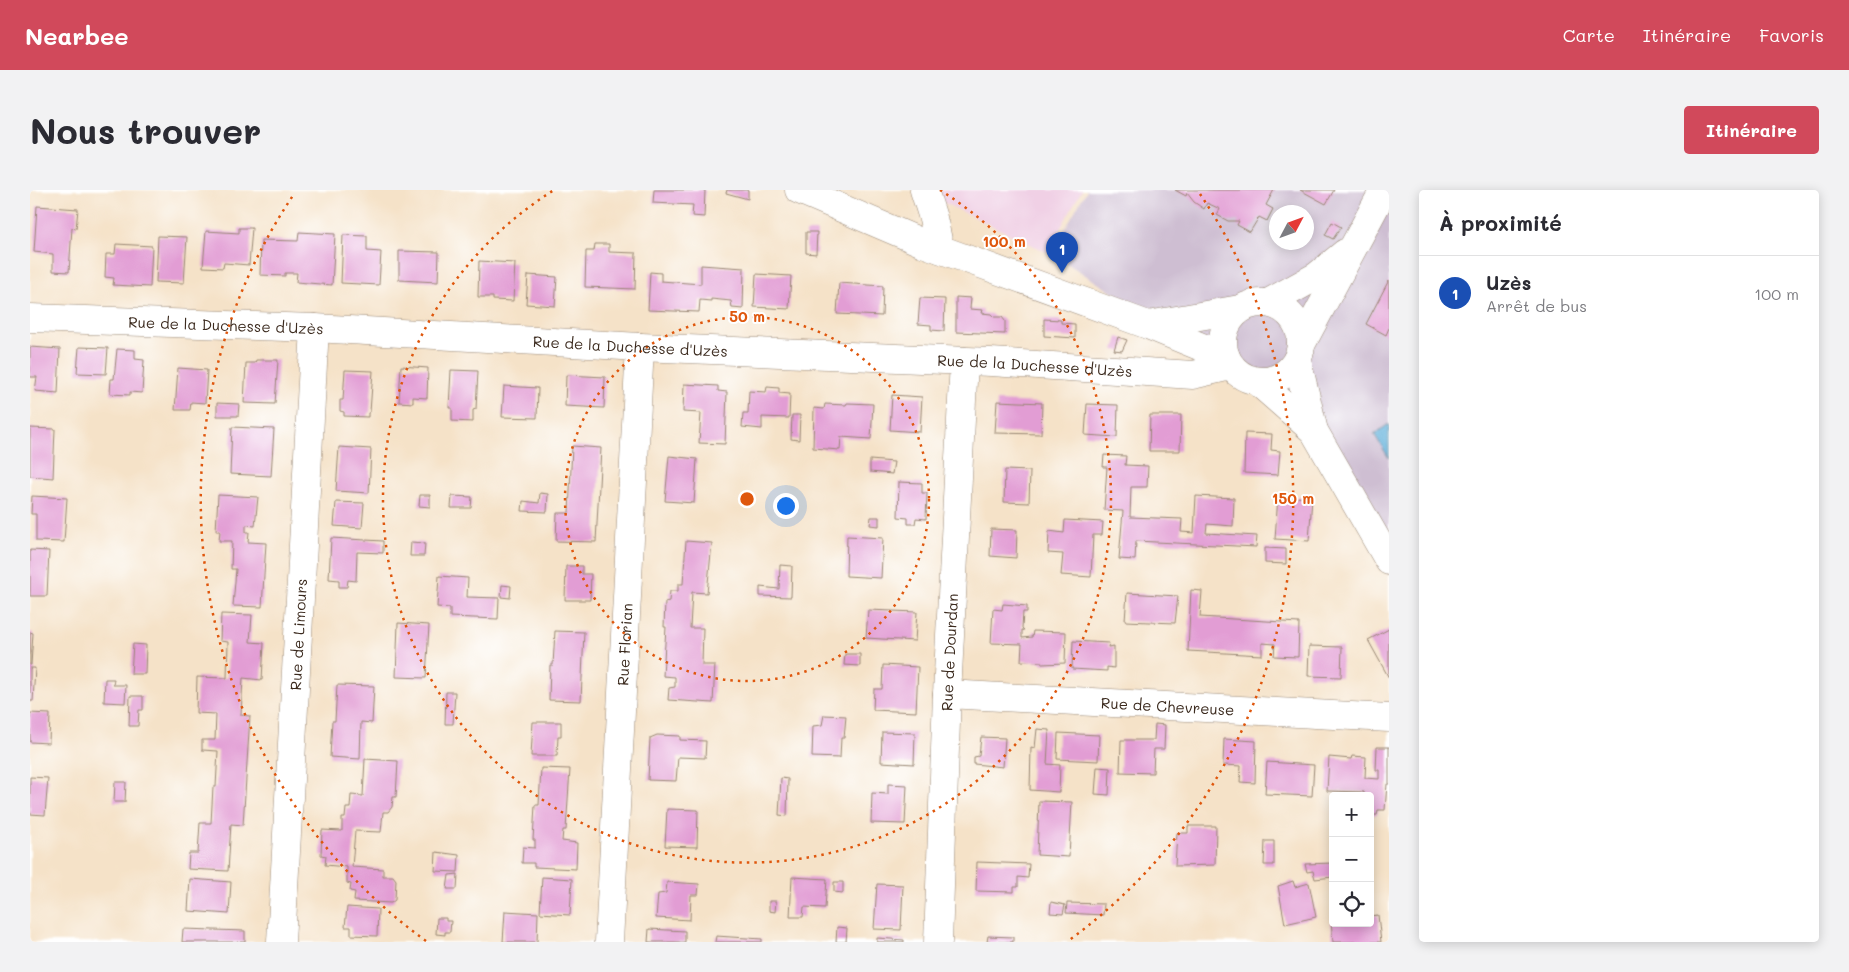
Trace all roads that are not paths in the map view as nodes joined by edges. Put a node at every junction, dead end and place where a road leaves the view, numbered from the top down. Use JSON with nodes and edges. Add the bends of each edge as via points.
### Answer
{"nodes":[{"id":1,"x":799,"y":190,"type":"edge"},
{"id":2,"x":924,"y":190,"type":"edge"},
{"id":3,"x":1384,"y":190,"type":"edge"},
{"id":4,"x":1354,"y":246,"type":"junction"},
{"id":5,"x":940,"y":249,"type":"junction"},
{"id":6,"x":1268,"y":303,"type":"junction"},
{"id":7,"x":1240,"y":309,"type":"junction"},
{"id":8,"x":30,"y":318,"type":"edge"},
{"id":9,"x":1148,"y":325,"type":"junction"},
{"id":10,"x":315,"y":328,"type":"junction"},
{"id":11,"x":640,"y":347,"type":"junction"},
{"id":12,"x":1299,"y":352,"type":"junction"},
{"id":13,"x":964,"y":361,"type":"junction"},
{"id":14,"x":1228,"y":361,"type":"junction"},
{"id":15,"x":1258,"y":381,"type":"junction"},
{"id":16,"x":1314,"y":431,"type":"junction"},
{"id":17,"x":1389,"y":560,"type":"edge"},
{"id":18,"x":947,"y":694,"type":"junction"},
{"id":19,"x":1389,"y":718,"type":"edge"},
{"id":20,"x":281,"y":942,"type":"edge"},
{"id":21,"x":609,"y":942,"type":"edge"},
{"id":22,"x":938,"y":942,"type":"edge"}],
"edges":[{"from":1,"to":5,"type":"street"},
{"from":2,"to":5,"type":"street"},
{"from":3,"to":4,"type":"street"},
{"from":4,"to":6,"type":"street","via":[[1317,276]]},
{"from":4,"to":12,"type":"street"},
{"from":5,"to":9,"type":"street"},
{"from":6,"to":7,"type":"street"},
{"from":6,"to":12,"type":"street","via":[[1288,313],[1296,322],[1300,333]]},
{"from":7,"to":9,"type":"street"},
{"from":7,"to":14,"type":"street","via":[[1224,330],[1223,344]]},
{"from":8,"to":10,"type":"street","name":"Rue de la Duchesse d'Uzès"},
{"from":9,"to":14,"type":"street"},
{"from":10,"to":11,"type":"street","name":"Rue de la Duchesse d'Uzès"},
{"from":10,"to":20,"type":"street","name":"Rue de Limours"},
{"from":11,"to":13,"type":"street","name":"Rue de la Duchesse d'Uzès"},
{"from":11,"to":21,"type":"street","name":"Rue Florian"},
{"from":12,"to":15,"type":"street","via":[[1290,370],[1281,377]]},
{"from":12,"to":16,"type":"street"},
{"from":13,"to":14,"type":"street","name":"Rue de la Duchesse d'Uzès","via":[[1193,375]]},
{"from":13,"to":18,"type":"street","name":"Rue de Dourdan"},
{"from":14,"to":15,"type":"street","via":[[1247,378]]},
{"from":15,"to":16,"type":"street"},
{"from":16,"to":17,"type":"street"},
{"from":18,"to":19,"type":"street","name":"Rue de Chevreuse"},
{"from":18,"to":22,"type":"street","name":"Rue de Dourdan"}]}
